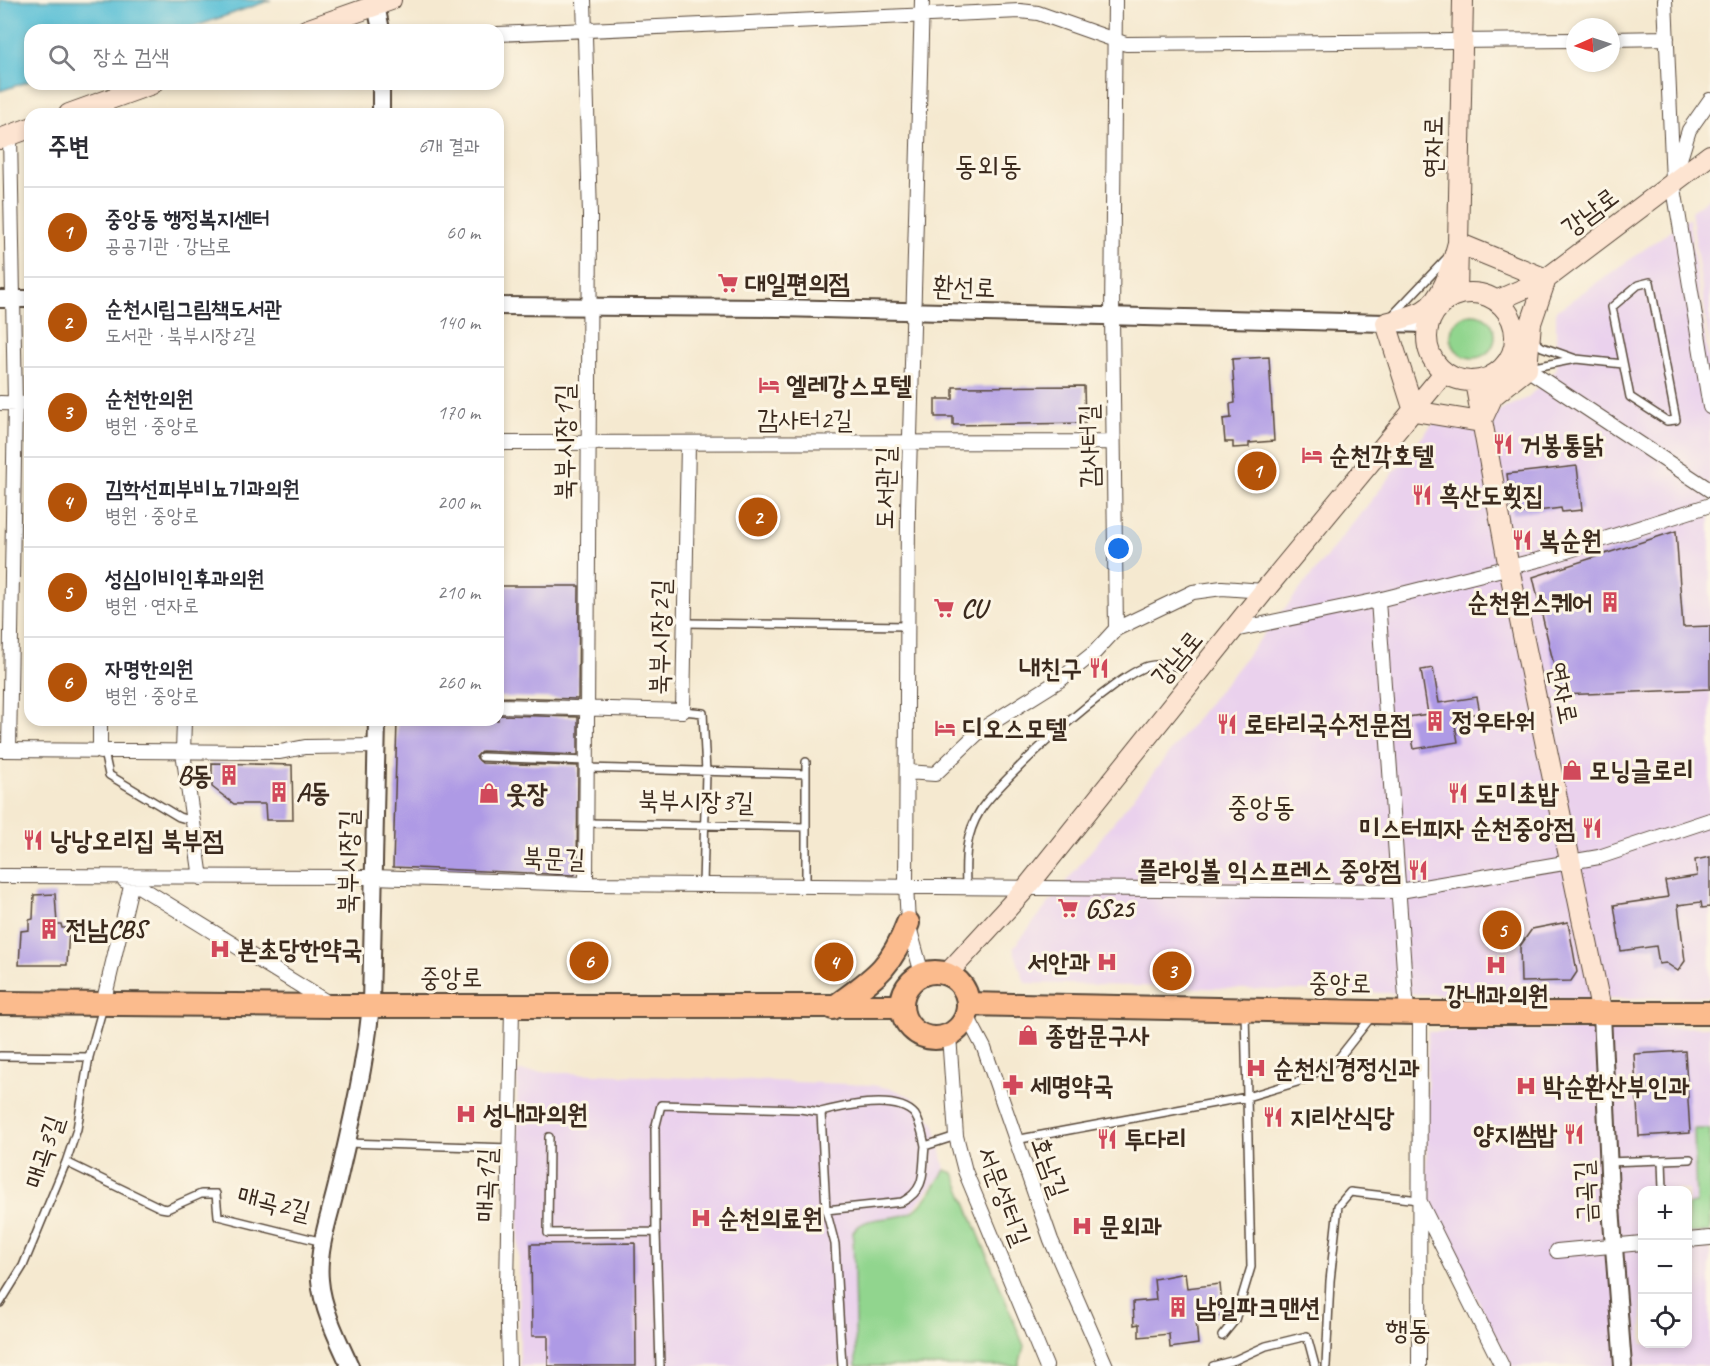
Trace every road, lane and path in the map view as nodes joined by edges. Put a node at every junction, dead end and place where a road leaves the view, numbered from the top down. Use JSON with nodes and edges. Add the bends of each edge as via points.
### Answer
{"nodes":[{"id":1,"x":584,"y":0,"type":"edge"},
{"id":2,"x":1115,"y":0,"type":"edge"},
{"id":3,"x":1463,"y":0,"type":"edge"},
{"id":4,"x":1665,"y":0,"type":"edge"},
{"id":5,"x":383,"y":3,"type":"edge"},
{"id":6,"x":922,"y":7,"type":"edge"},
{"id":7,"x":323,"y":24,"type":"edge"},
{"id":8,"x":381,"y":24,"type":"edge"},
{"id":9,"x":586,"y":30,"type":"junction"},
{"id":10,"x":504,"y":34,"type":"edge"},
{"id":11,"x":1667,"y":38,"type":"junction"},
{"id":12,"x":1620,"y":39,"type":"edge"},
{"id":13,"x":1566,"y":40,"type":"edge"},
{"id":14,"x":1116,"y":41,"type":"junction"},
{"id":15,"x":1462,"y":42,"type":"junction"},
{"id":16,"x":135,"y":90,"type":"edge"},
{"id":17,"x":381,"y":90,"type":"edge"},
{"id":18,"x":1710,"y":100,"type":"edge"},
{"id":19,"x":86,"y":108,"type":"edge"},
{"id":20,"x":381,"y":108,"type":"edge"},
{"id":21,"x":24,"y":130,"type":"edge"},
{"id":22,"x":5,"y":137,"type":"edge"},
{"id":23,"x":1710,"y":155,"type":"edge"},
{"id":24,"x":1673,"y":182,"type":"junction"},
{"id":25,"x":1458,"y":243,"type":"junction"},
{"id":26,"x":1546,"y":279,"type":"junction"},
{"id":27,"x":1457,"y":294,"type":"junction"},
{"id":28,"x":14,"y":299,"type":"edge"},
{"id":29,"x":1496,"y":301,"type":"junction"},
{"id":30,"x":504,"y":306,"type":"edge"},
{"id":31,"x":589,"y":309,"type":"junction"},
{"id":32,"x":912,"y":311,"type":"junction"},
{"id":33,"x":1112,"y":317,"type":"junction"},
{"id":34,"x":1386,"y":323,"type":"junction"},
{"id":35,"x":1428,"y":324,"type":"junction"},
{"id":36,"x":1513,"y":325,"type":"junction"},
{"id":37,"x":1530,"y":337,"type":"junction"},
{"id":38,"x":1512,"y":354,"type":"junction"},
{"id":39,"x":1576,"y":359,"type":"junction"},
{"id":40,"x":1623,"y":364,"type":"junction"},
{"id":41,"x":1527,"y":369,"type":"junction"},
{"id":42,"x":1444,"y":373,"type":"junction"},
{"id":43,"x":1475,"y":382,"type":"junction"},
{"id":44,"x":0,"y":404,"type":"edge"},
{"id":45,"x":15,"y":404,"type":"junction"},
{"id":46,"x":24,"y":404,"type":"edge"},
{"id":47,"x":1710,"y":407,"type":"edge"},
{"id":48,"x":1414,"y":411,"type":"junction"},
{"id":49,"x":1481,"y":422,"type":"junction"},
{"id":50,"x":1113,"y":441,"type":"junction"},
{"id":51,"x":588,"y":442,"type":"junction"},
{"id":52,"x":504,"y":443,"type":"edge"},
{"id":53,"x":688,"y":443,"type":"junction"},
{"id":54,"x":910,"y":443,"type":"junction"},
{"id":55,"x":1710,"y":490,"type":"edge"},
{"id":56,"x":1710,"y":505,"type":"edge"},
{"id":57,"x":1509,"y":568,"type":"junction"},
{"id":58,"x":1264,"y":591,"type":"junction"},
{"id":59,"x":1378,"y":600,"type":"junction"},
{"id":60,"x":686,"y":623,"type":"junction"},
{"id":61,"x":908,"y":626,"type":"junction"},
{"id":62,"x":1116,"y":629,"type":"junction"},
{"id":63,"x":1234,"y":630,"type":"junction"},
{"id":64,"x":1200,"y":671,"type":"junction"},
{"id":65,"x":504,"y":706,"type":"edge"},
{"id":66,"x":586,"y":708,"type":"junction"},
{"id":67,"x":682,"y":711,"type":"junction"},
{"id":68,"x":100,"y":726,"type":"edge"},
{"id":69,"x":184,"y":726,"type":"edge"},
{"id":70,"x":377,"y":726,"type":"edge"},
{"id":71,"x":377,"y":746,"type":"junction"},
{"id":72,"x":102,"y":752,"type":"junction"},
{"id":73,"x":183,"y":752,"type":"junction"},
{"id":74,"x":2,"y":753,"type":"edge"},
{"id":75,"x":482,"y":757,"type":"dead end"},
{"id":76,"x":806,"y":762,"type":"dead end"},
{"id":77,"x":586,"y":764,"type":"junction"},
{"id":78,"x":706,"y":772,"type":"junction"},
{"id":79,"x":907,"y":772,"type":"junction"},
{"id":80,"x":807,"y":774,"type":"junction"},
{"id":81,"x":1710,"y":820,"type":"edge"},
{"id":82,"x":193,"y":821,"type":"junction"},
{"id":83,"x":586,"y":823,"type":"junction"},
{"id":84,"x":703,"y":825,"type":"junction"},
{"id":85,"x":806,"y":827,"type":"junction"},
{"id":86,"x":1572,"y":862,"type":"junction"},
{"id":87,"x":0,"y":876,"type":"edge"},
{"id":88,"x":372,"y":877,"type":"junction"},
{"id":89,"x":107,"y":878,"type":"junction"},
{"id":90,"x":201,"y":878,"type":"junction"},
{"id":91,"x":132,"y":882,"type":"junction"},
{"id":92,"x":586,"y":884,"type":"junction"},
{"id":93,"x":703,"y":885,"type":"junction"},
{"id":94,"x":906,"y":885,"type":"junction"},
{"id":95,"x":966,"y":885,"type":"junction"},
{"id":96,"x":806,"y":886,"type":"junction"},
{"id":97,"x":1027,"y":887,"type":"junction"},
{"id":98,"x":1400,"y":891,"type":"junction"},
{"id":99,"x":908,"y":923,"type":"junction"},
{"id":100,"x":947,"y":974,"type":"junction"},
{"id":101,"x":922,"y":975,"type":"junction"},
{"id":102,"x":0,"y":1003,"type":"edge"},
{"id":103,"x":103,"y":1004,"type":"junction"},
{"id":104,"x":371,"y":1005,"type":"junction"},
{"id":105,"x":334,"y":1006,"type":"junction"},
{"id":106,"x":512,"y":1006,"type":"junction"},
{"id":107,"x":902,"y":1006,"type":"junction"},
{"id":108,"x":833,"y":1008,"type":"junction"},
{"id":109,"x":968,"y":1010,"type":"junction"},
{"id":110,"x":1245,"y":1010,"type":"junction"},
{"id":111,"x":1374,"y":1012,"type":"junction"},
{"id":112,"x":1413,"y":1012,"type":"junction"},
{"id":113,"x":1710,"y":1013,"type":"edge"},
{"id":114,"x":1602,"y":1014,"type":"junction"},
{"id":115,"x":949,"y":1035,"type":"junction"},
{"id":116,"x":0,"y":1056,"type":"edge"},
{"id":117,"x":89,"y":1057,"type":"junction"},
{"id":118,"x":1247,"y":1097,"type":"junction"},
{"id":119,"x":821,"y":1112,"type":"junction"},
{"id":120,"x":549,"y":1137,"type":"dead end"},
{"id":121,"x":956,"y":1137,"type":"junction"},
{"id":122,"x":1015,"y":1140,"type":"junction"},
{"id":123,"x":346,"y":1143,"type":"junction"},
{"id":124,"x":925,"y":1146,"type":"junction"},
{"id":125,"x":511,"y":1148,"type":"junction"},
{"id":126,"x":1690,"y":1159,"type":"dead end"},
{"id":127,"x":1662,"y":1160,"type":"junction"},
{"id":128,"x":66,"y":1162,"type":"junction"},
{"id":129,"x":1608,"y":1162,"type":"junction"},
{"id":130,"x":1663,"y":1186,"type":"edge"},
{"id":131,"x":1419,"y":1200,"type":"junction"},
{"id":132,"x":826,"y":1210,"type":"junction"},
{"id":133,"x":656,"y":1232,"type":"junction"},
{"id":134,"x":1710,"y":1238,"type":"edge"},
{"id":135,"x":1692,"y":1240,"type":"edge"},
{"id":136,"x":323,"y":1242,"type":"junction"},
{"id":137,"x":1638,"y":1243,"type":"edge"},
{"id":138,"x":1613,"y":1245,"type":"junction"},
{"id":139,"x":1557,"y":1251,"type":"dead end"},
{"id":140,"x":0,"y":1303,"type":"edge"},
{"id":141,"x":1222,"y":1336,"type":"dead end"},
{"id":142,"x":350,"y":1366,"type":"edge"},
{"id":143,"x":509,"y":1366,"type":"edge"},
{"id":144,"x":660,"y":1366,"type":"edge"},
{"id":145,"x":842,"y":1366,"type":"edge"},
{"id":146,"x":1046,"y":1366,"type":"edge"},
{"id":147,"x":1106,"y":1366,"type":"edge"},
{"id":148,"x":1213,"y":1366,"type":"edge"},
{"id":149,"x":1315,"y":1366,"type":"edge"},
{"id":150,"x":1326,"y":1366,"type":"edge"},
{"id":151,"x":1419,"y":1366,"type":"edge"},
{"id":152,"x":1502,"y":1366,"type":"edge"},
{"id":153,"x":1623,"y":1366,"type":"edge"}],
"edges":[{"from":1,"to":9,"type":"street","name":"북부시장1길"},
{"from":2,"to":14,"type":"street","name":"감사터길"},
{"from":3,"to":15,"type":"main road","name":"연자로"},
{"from":4,"to":11,"type":"street"},
{"from":5,"to":7,"type":"main road"},
{"from":5,"to":8,"type":"street"},
{"from":6,"to":9,"type":"street"},
{"from":6,"to":14,"type":"street","via":[[1038,12]]},
{"from":6,"to":32,"type":"street","name":"도서관길"},
{"from":9,"to":10,"type":"street"},
{"from":9,"to":31,"type":"street","name":"북부시장1길"},
{"from":11,"to":12,"type":"street"},
{"from":11,"to":24,"type":"street"},
{"from":13,"to":15,"type":"street"},
{"from":14,"to":15,"type":"street"},
{"from":14,"to":33,"type":"street","name":"감사터길"},
{"from":15,"to":25,"type":"main road","name":"연자로"},
{"from":16,"to":19,"type":"main road"},
{"from":17,"to":20,"type":"street"},
{"from":18,"to":24,"type":"street","via":[[1689,130]]},
{"from":21,"to":22,"type":"main road"},
{"from":22,"to":28,"type":"street"},
{"from":23,"to":24,"type":"main road","name":"강남로"},
{"from":24,"to":26,"type":"main road","name":"강남로"},
{"from":24,"to":47,"type":"street"},
{"from":25,"to":26,"type":"main road"},
{"from":25,"to":27,"type":"main road","name":"연자로"},
{"from":25,"to":34,"type":"main road","via":[[1438,295],[1424,310]]},
{"from":26,"to":29,"type":"main road","name":"강남로"},
{"from":26,"to":37,"type":"main road","via":[[1534,310]]},
{"from":27,"to":29,"type":"main road","via":[[1471,292]]},
{"from":27,"to":35,"type":"main road","via":[[1435,311]]},
{"from":28,"to":45,"type":"street"},
{"from":29,"to":36,"type":"main road"},
{"from":30,"to":31,"type":"street","name":"환선로"},
{"from":31,"to":32,"type":"street","name":"환선로"},
{"from":31,"to":51,"type":"street","name":"북부시장1길"},
{"from":32,"to":33,"type":"street","name":"환선로"},
{"from":32,"to":54,"type":"street","name":"도서관길"},
{"from":33,"to":34,"type":"street","name":"환선로"},
{"from":33,"to":50,"type":"street","name":"감사터길"},
{"from":34,"to":35,"type":"street","name":"환선로"},
{"from":34,"to":48,"type":"main road"},
{"from":35,"to":42,"type":"main road","via":[[1428,351]]},
{"from":36,"to":37,"type":"lane"},
{"from":36,"to":38,"type":"main road"},
{"from":37,"to":39,"type":"lane","via":[[1552,352]]},
{"from":37,"to":41,"type":"main road"},
{"from":38,"to":41,"type":"street"},
{"from":38,"to":43,"type":"main road","via":[[1498,373]]},
{"from":39,"to":40,"type":"lane"},
{"from":39,"to":41,"type":"lane"},
{"from":40,"to":40,"type":"lane","via":[[1630,397],[1668,421],[1676,420],[1650,282],[1638,285],[1612,307]]},
{"from":41,"to":49,"type":"main road","via":[[1493,396]]},
{"from":41,"to":55,"type":"street"},
{"from":42,"to":43,"type":"main road"},
{"from":42,"to":48,"type":"main road","name":"강남로"},
{"from":43,"to":49,"type":"main road","name":"연자로"},
{"from":44,"to":45,"type":"street"},
{"from":45,"to":46,"type":"street"},
{"from":45,"to":74,"type":"street"},
{"from":48,"to":49,"type":"main road"},
{"from":48,"to":58,"type":"main road","name":"강남로"},
{"from":49,"to":57,"type":"main road","name":"연자로"},
{"from":50,"to":54,"type":"street","name":"감사터2길"},
{"from":50,"to":62,"type":"street","name":"감사터길"},
{"from":51,"to":52,"type":"street","name":"감사터2길"},
{"from":51,"to":53,"type":"street","name":"감사터2길"},
{"from":51,"to":66,"type":"street","name":"북부시장1길"},
{"from":53,"to":54,"type":"street","name":"감사터2길"},
{"from":53,"to":60,"type":"street","name":"북부시장2길"},
{"from":54,"to":61,"type":"street","name":"도서관길"},
{"from":56,"to":57,"type":"street"},
{"from":57,"to":59,"type":"street"},
{"from":57,"to":86,"type":"main road","name":"연자로"},
{"from":58,"to":62,"type":"street","via":[[1222,588],[1192,592]]},
{"from":58,"to":63,"type":"main road","name":"강남로"},
{"from":59,"to":63,"type":"street"},
{"from":59,"to":98,"type":"street"},
{"from":60,"to":61,"type":"lane"},
{"from":60,"to":67,"type":"street","name":"북부시장2길"},
{"from":61,"to":79,"type":"street","name":"도서관길"},
{"from":62,"to":79,"type":"street","via":[[1060,680],[982,729],[935,774]]},
{"from":63,"to":64,"type":"main road","name":"강남로"},
{"from":64,"to":95,"type":"lane","via":[[1153,665],[1137,670],[1032,755],[979,811],[965,846]]},
{"from":64,"to":97,"type":"main road","name":"강남로"},
{"from":65,"to":66,"type":"street"},
{"from":66,"to":67,"type":"street"},
{"from":66,"to":77,"type":"street","name":"북부시장1길"},
{"from":67,"to":78,"type":"lane","name":"북부시장2길","via":[[704,713]]},
{"from":68,"to":72,"type":"street"},
{"from":69,"to":73,"type":"street"},
{"from":70,"to":71,"type":"street","name":"북부시장길"},
{"from":71,"to":73,"type":"street"},
{"from":71,"to":88,"type":"street","name":"북부시장길"},
{"from":72,"to":73,"type":"street"},
{"from":72,"to":74,"type":"street"},
{"from":72,"to":82,"type":"lane","via":[[109,775],[179,817]]},
{"from":73,"to":82,"type":"street"},
{"from":75,"to":77,"type":"lane","name":"북부시장3길"},
{"from":76,"to":80,"type":"lane"},
{"from":77,"to":78,"type":"lane","name":"북부시장3길"},
{"from":77,"to":83,"type":"street","name":"북부시장1길"},
{"from":78,"to":80,"type":"lane","name":"북부시장3길"},
{"from":78,"to":84,"type":"lane","name":"북부시장2길"},
{"from":79,"to":94,"type":"street","name":"도서관길"},
{"from":80,"to":85,"type":"lane"},
{"from":81,"to":86,"type":"street","name":"북문길","via":[[1599,857]]},
{"from":82,"to":90,"type":"street"},
{"from":83,"to":84,"type":"lane","name":"북부시장3길"},
{"from":83,"to":92,"type":"street","name":"북부시장1길"},
{"from":84,"to":85,"type":"lane","name":"북부시장3길"},
{"from":84,"to":93,"type":"lane","name":"북부시장2길"},
{"from":85,"to":96,"type":"lane"},
{"from":86,"to":98,"type":"street","name":"북문길"},
{"from":86,"to":114,"type":"main road","name":"연자로"},
{"from":87,"to":89,"type":"street","name":"북문길"},
{"from":88,"to":90,"type":"street","name":"북문길"},
{"from":88,"to":92,"type":"street","name":"북문길"},
{"from":88,"to":104,"type":"street","name":"북부시장길"},
{"from":89,"to":90,"type":"street","name":"북문길"},
{"from":89,"to":91,"type":"street","name":"북문길"},
{"from":91,"to":103,"type":"street"},
{"from":91,"to":105,"type":"street","name":"북문길"},
{"from":92,"to":93,"type":"street","name":"북문길"},
{"from":93,"to":96,"type":"street","name":"북문길"},
{"from":94,"to":95,"type":"street","name":"북문길"},
{"from":94,"to":96,"type":"street","name":"북문길"},
{"from":94,"to":99,"type":"street","name":"도서관길"},
{"from":95,"to":97,"type":"street","name":"북문길"},
{"from":97,"to":98,"type":"street","name":"북문길"},
{"from":97,"to":100,"type":"main road","name":"강남로"},
{"from":98,"to":112,"type":"street"},
{"from":99,"to":101,"type":"street","name":"도서관길"},
{"from":99,"to":108,"type":"main road","via":[[897,951],[875,977]]},
{"from":100,"to":101,"type":"main road"},
{"from":100,"to":109,"type":"main road","via":[[966,991]]},
{"from":101,"to":107,"type":"main road","via":[[908,987]]},
{"from":102,"to":103,"type":"main road","name":"중앙로"},
{"from":103,"to":105,"type":"main road","name":"중앙로"},
{"from":103,"to":117,"type":"lane","name":"매곡3길"},
{"from":104,"to":105,"type":"main road","name":"중앙로"},
{"from":104,"to":106,"type":"main road","name":"중앙로"},
{"from":104,"to":123,"type":"street","name":"매곡2길","via":[[367,1049]]},
{"from":106,"to":108,"type":"main road","name":"중앙로"},
{"from":106,"to":125,"type":"street","name":"매곡1길"},
{"from":107,"to":108,"type":"main road","name":"중앙로"},
{"from":107,"to":115,"type":"main road","via":[[913,1029],[924,1036]]},
{"from":109,"to":110,"type":"main road","name":"중앙로"},
{"from":109,"to":115,"type":"main road","via":[[960,1027]]},
{"from":109,"to":122,"type":"street","name":"호남길"},
{"from":110,"to":111,"type":"main road","name":"중앙로"},
{"from":110,"to":118,"type":"lane"},
{"from":111,"to":112,"type":"main road","name":"중앙로"},
{"from":111,"to":118,"type":"lane","via":[[1338,1059],[1304,1080]]},
{"from":112,"to":114,"type":"main road","name":"중앙로"},
{"from":112,"to":131,"type":"street"},
{"from":113,"to":114,"type":"main road","name":"중앙로"},
{"from":114,"to":129,"type":"street","name":"금곡길"},
{"from":115,"to":121,"type":"street","name":"서문성터길"},
{"from":116,"to":117,"type":"lane"},
{"from":117,"to":128,"type":"lane","name":"매곡3길"},
{"from":118,"to":122,"type":"lane"},
{"from":118,"to":141,"type":"lane","via":[[1251,1267],[1235,1320]]},
{"from":119,"to":124,"type":"lane","via":[[845,1104],[902,1106],[917,1119]]},
{"from":119,"to":132,"type":"lane"},
{"from":119,"to":133,"type":"lane","via":[[661,1105],[655,1129]]},
{"from":120,"to":133,"type":"lane","via":[[548,1233]]},
{"from":121,"to":124,"type":"lane"},
{"from":121,"to":146,"type":"street","name":"서문성터길","via":[[965,1171]]},
{"from":122,"to":147,"type":"street","name":"호남길","via":[[1051,1240]]},
{"from":123,"to":125,"type":"lane"},
{"from":123,"to":136,"type":"street","name":"매곡2길"},
{"from":124,"to":132,"type":"lane","via":[[921,1187],[913,1196],[902,1202]]},
{"from":125,"to":143,"type":"street","name":"매곡1길"},
{"from":126,"to":127,"type":"lane"},
{"from":127,"to":129,"type":"lane"},
{"from":127,"to":130,"type":"lane"},
{"from":128,"to":136,"type":"lane","name":"매곡2길","via":[[161,1208],[201,1194],[216,1194],[218,1216]]},
{"from":128,"to":140,"type":"lane","name":"매곡3길","via":[[23,1266]]},
{"from":129,"to":138,"type":"street","name":"금곡길"},
{"from":131,"to":150,"type":"lane","via":[[1350,1192],[1338,1206]]},
{"from":131,"to":151,"type":"street"},
{"from":131,"to":152,"type":"street"},
{"from":132,"to":145,"type":"lane","via":[[835,1244]]},
{"from":133,"to":144,"type":"lane"},
{"from":134,"to":135,"type":"street"},
{"from":136,"to":142,"type":"street","name":"매곡2길","via":[[319,1278],[322,1292]]},
{"from":137,"to":138,"type":"street"},
{"from":138,"to":139,"type":"street"},
{"from":138,"to":153,"type":"street","name":"금곡길"},
{"from":148,"to":149,"type":"lane","via":[[1307,1336]]}]}
